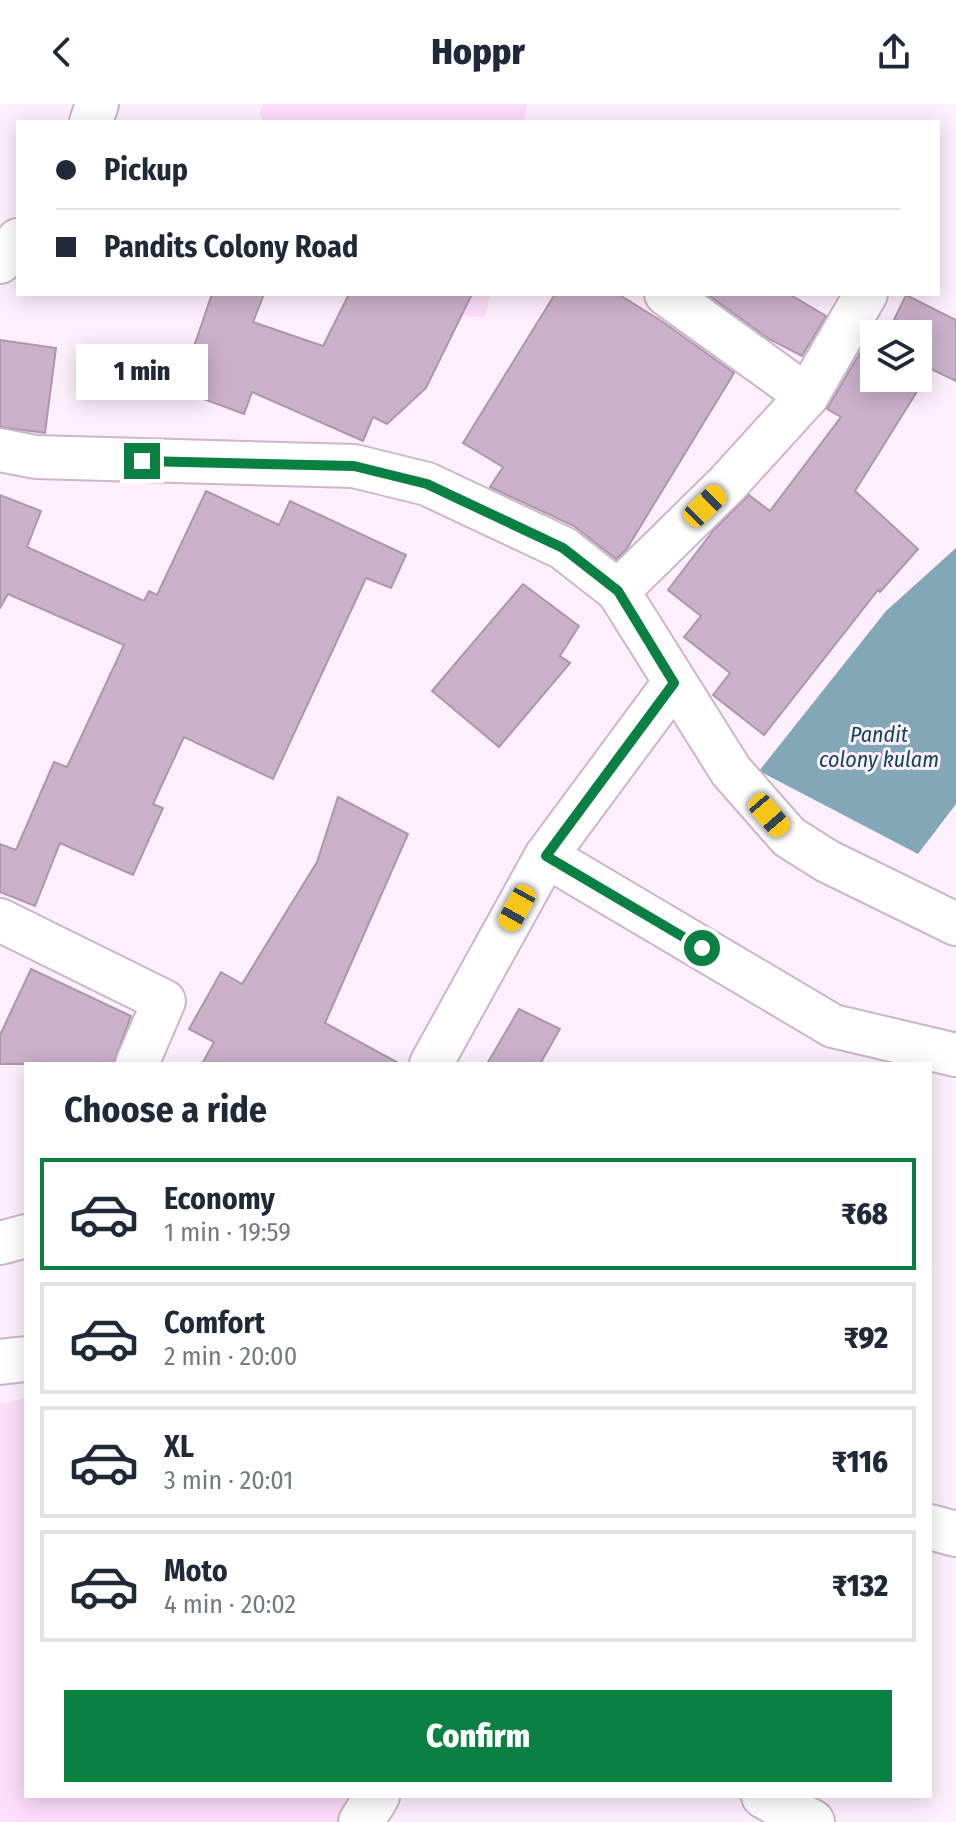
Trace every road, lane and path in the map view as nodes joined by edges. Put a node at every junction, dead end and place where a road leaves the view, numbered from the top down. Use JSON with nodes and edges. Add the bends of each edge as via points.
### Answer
{"nodes":[{"id":1,"x":16,"y":242,"type":"edge"},
{"id":2,"x":0,"y":262,"type":"edge"},
{"id":3,"x":669,"y":296,"type":"edge"},
{"id":4,"x":865,"y":296,"type":"edge"},
{"id":5,"x":807,"y":396,"type":"junction"},
{"id":6,"x":0,"y":450,"type":"edge"},
{"id":7,"x":618,"y":591,"type":"junction"},
{"id":8,"x":674,"y":683,"type":"junction"},
{"id":9,"x":546,"y":856,"type":"junction"},
{"id":10,"x":0,"y":920,"type":"edge"},
{"id":11,"x":956,"y":924,"type":"edge"},
{"id":12,"x":956,"y":1055,"type":"edge"},
{"id":13,"x":138,"y":1062,"type":"edge"},
{"id":14,"x":432,"y":1062,"type":"edge"},
{"id":15,"x":24,"y":1237,"type":"edge"},
{"id":16,"x":0,"y":1243,"type":"edge"},
{"id":17,"x":24,"y":1359,"type":"edge"},
{"id":18,"x":0,"y":1362,"type":"edge"},
{"id":19,"x":932,"y":1528,"type":"edge"},
{"id":20,"x":956,"y":1534,"type":"edge"},
{"id":21,"x":376,"y":1798,"type":"edge"},
{"id":22,"x":768,"y":1798,"type":"edge"},
{"id":23,"x":361,"y":1822,"type":"edge"},
{"id":24,"x":812,"y":1822,"type":"edge"}],
"edges":[{"from":1,"to":2,"type":"street"},
{"from":3,"to":5,"type":"street"},
{"from":4,"to":5,"type":"street"},
{"from":5,"to":7,"type":"street"},
{"from":6,"to":7,"type":"street","via":[[36,457],[354,466],[427,484],[563,548]]},
{"from":7,"to":8,"type":"street"},
{"from":8,"to":9,"type":"street"},
{"from":8,"to":11,"type":"street","via":[[731,771],[789,837]]},
{"from":9,"to":12,"type":"street","via":[[833,1026]]},
{"from":9,"to":14,"type":"street"},
{"from":10,"to":13,"type":"street","via":[[164,1001]]},
{"from":15,"to":16,"type":"street"},
{"from":17,"to":18,"type":"street"},
{"from":19,"to":20,"type":"street"},
{"from":21,"to":23,"type":"street"},
{"from":22,"to":24,"type":"street"}]}
